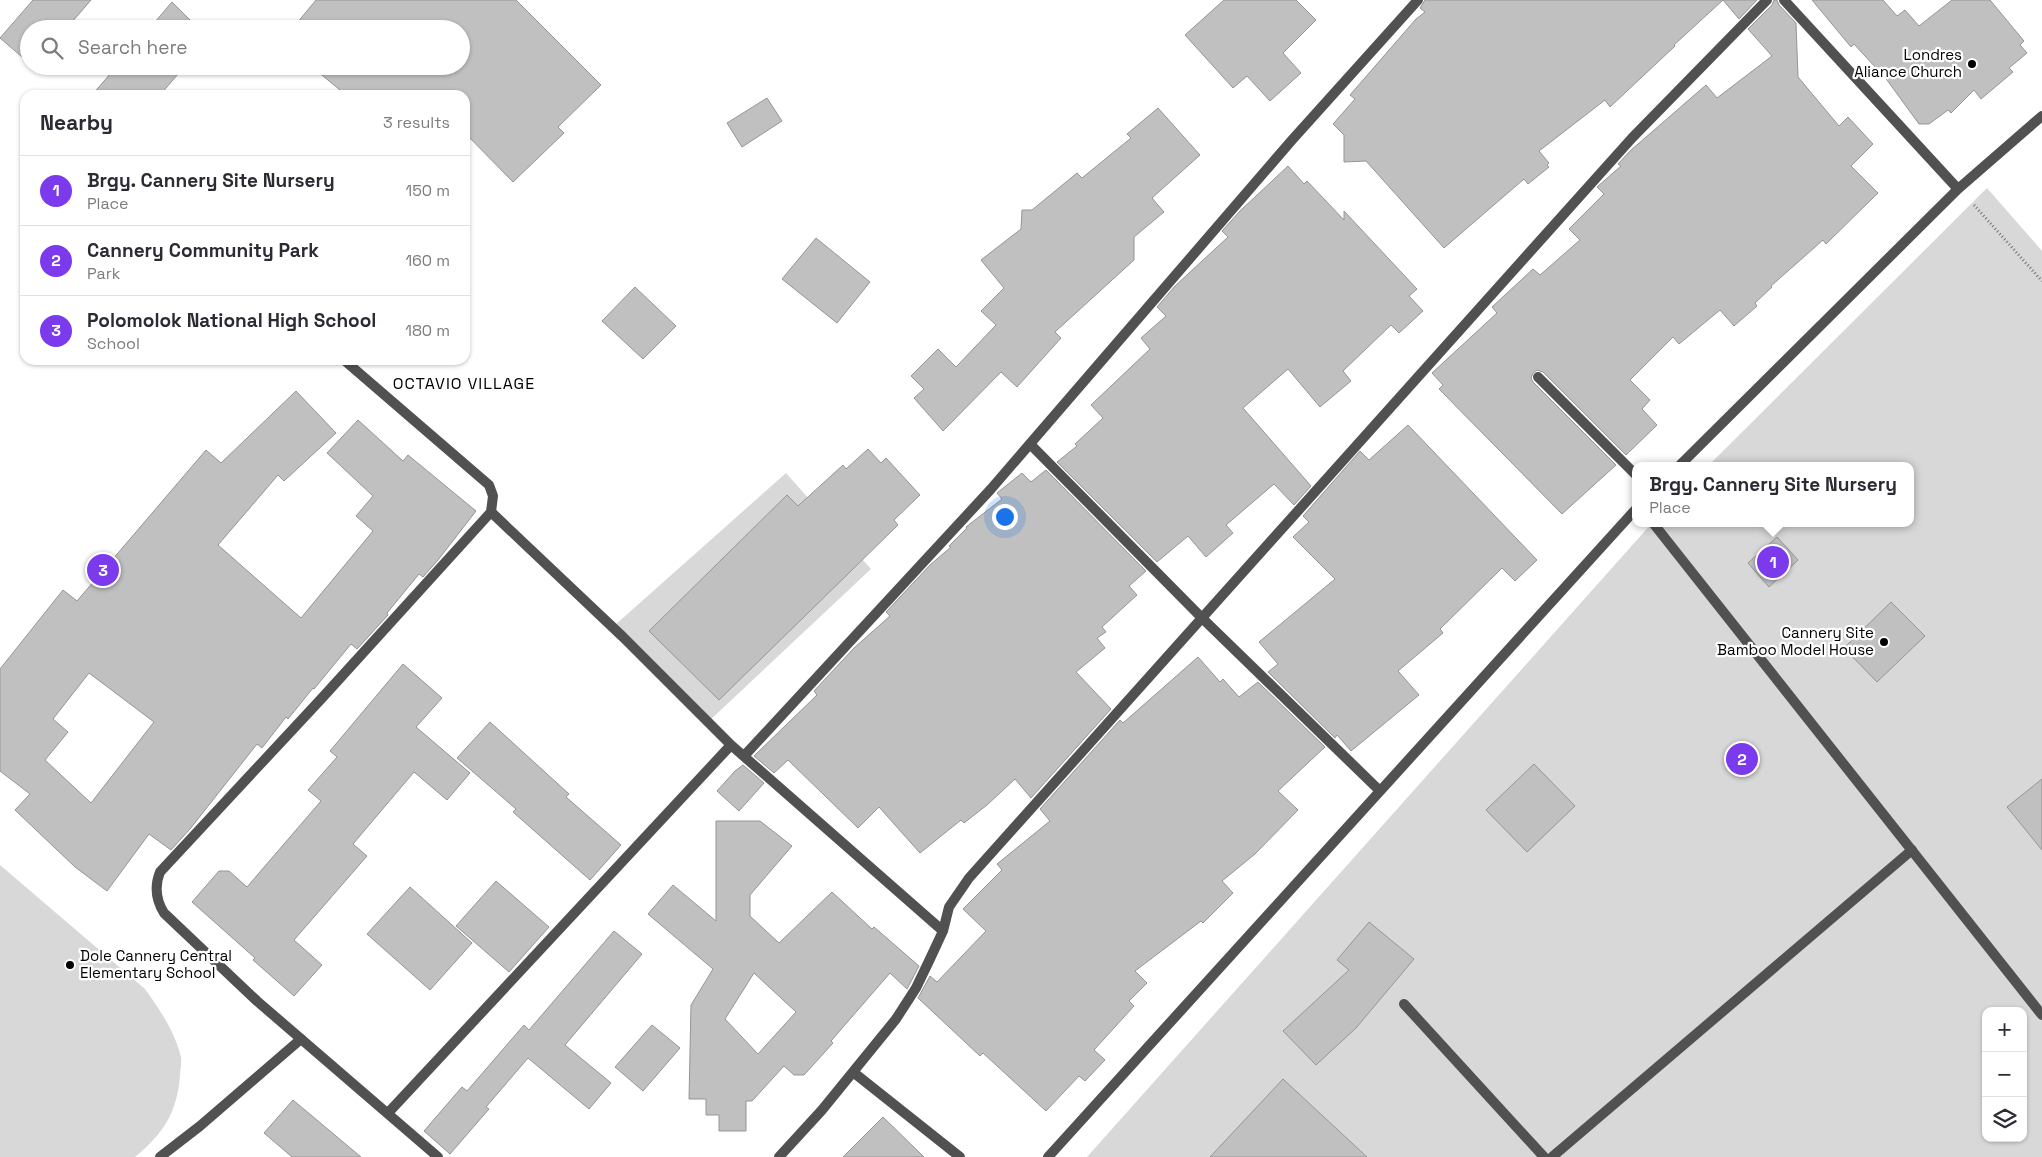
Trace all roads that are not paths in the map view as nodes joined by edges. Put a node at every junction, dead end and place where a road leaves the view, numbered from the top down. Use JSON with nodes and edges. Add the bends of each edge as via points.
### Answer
{"nodes":[{"id":1,"x":1418,"y":0,"type":"edge"},
{"id":2,"x":1767,"y":0,"type":"edge"},
{"id":3,"x":1784,"y":0,"type":"edge"},
{"id":4,"x":2042,"y":116,"type":"edge"},
{"id":5,"x":1958,"y":189,"type":"junction"},
{"id":6,"x":350,"y":365,"type":"edge"},
{"id":7,"x":1538,"y":377,"type":"dead end"},
{"id":8,"x":1030,"y":444,"type":"junction"},
{"id":9,"x":1683,"y":462,"type":"edge"},
{"id":10,"x":1632,"y":471,"type":"edge"},
{"id":11,"x":491,"y":512,"type":"junction"},
{"id":12,"x":1632,"y":514,"type":"edge"},
{"id":13,"x":1656,"y":527,"type":"edge"},
{"id":14,"x":1202,"y":618,"type":"junction"},
{"id":15,"x":731,"y":745,"type":"junction"},
{"id":16,"x":744,"y":756,"type":"junction"},
{"id":17,"x":1380,"y":791,"type":"junction"},
{"id":18,"x":1912,"y":850,"type":"junction"},
{"id":19,"x":942,"y":931,"type":"junction"},
{"id":20,"x":1404,"y":1004,"type":"dead end"},
{"id":21,"x":2042,"y":1015,"type":"edge"},
{"id":22,"x":301,"y":1039,"type":"junction"},
{"id":23,"x":853,"y":1072,"type":"junction"},
{"id":24,"x":388,"y":1114,"type":"junction"},
{"id":25,"x":160,"y":1157,"type":"edge"},
{"id":26,"x":438,"y":1157,"type":"edge"},
{"id":27,"x":779,"y":1157,"type":"edge"},
{"id":28,"x":960,"y":1157,"type":"edge"},
{"id":29,"x":1048,"y":1157,"type":"edge"},
{"id":30,"x":1544,"y":1157,"type":"edge"},
{"id":31,"x":1552,"y":1157,"type":"edge"}],
"edges":[{"from":1,"to":8,"type":"street","via":[[1292,140]]},
{"from":2,"to":14,"type":"street","via":[[1632,138]]},
{"from":3,"to":5,"type":"street"},
{"from":4,"to":5,"type":"street"},
{"from":5,"to":9,"type":"street"},
{"from":6,"to":11,"type":"street","via":[[489,485],[493,496]]},
{"from":7,"to":10,"type":"street"},
{"from":8,"to":14,"type":"street"},
{"from":8,"to":16,"type":"street"},
{"from":11,"to":15,"type":"street"},
{"from":11,"to":22,"type":"street","via":[[160,872],[156,882],[159,904],[164,913],[257,1002]]},
{"from":12,"to":17,"type":"street"},
{"from":13,"to":18,"type":"street"},
{"from":14,"to":17,"type":"street"},
{"from":14,"to":19,"type":"street","via":[[969,878],[949,907]]},
{"from":15,"to":16,"type":"street"},
{"from":15,"to":24,"type":"street"},
{"from":16,"to":19,"type":"street"},
{"from":17,"to":29,"type":"street"},
{"from":18,"to":21,"type":"street"},
{"from":18,"to":31,"type":"street"},
{"from":19,"to":23,"type":"street","via":[[916,988],[896,1019]]},
{"from":20,"to":30,"type":"street"},
{"from":22,"to":24,"type":"street"},
{"from":22,"to":25,"type":"street"},
{"from":23,"to":27,"type":"street"},
{"from":23,"to":28,"type":"street"},
{"from":24,"to":26,"type":"street"}]}
